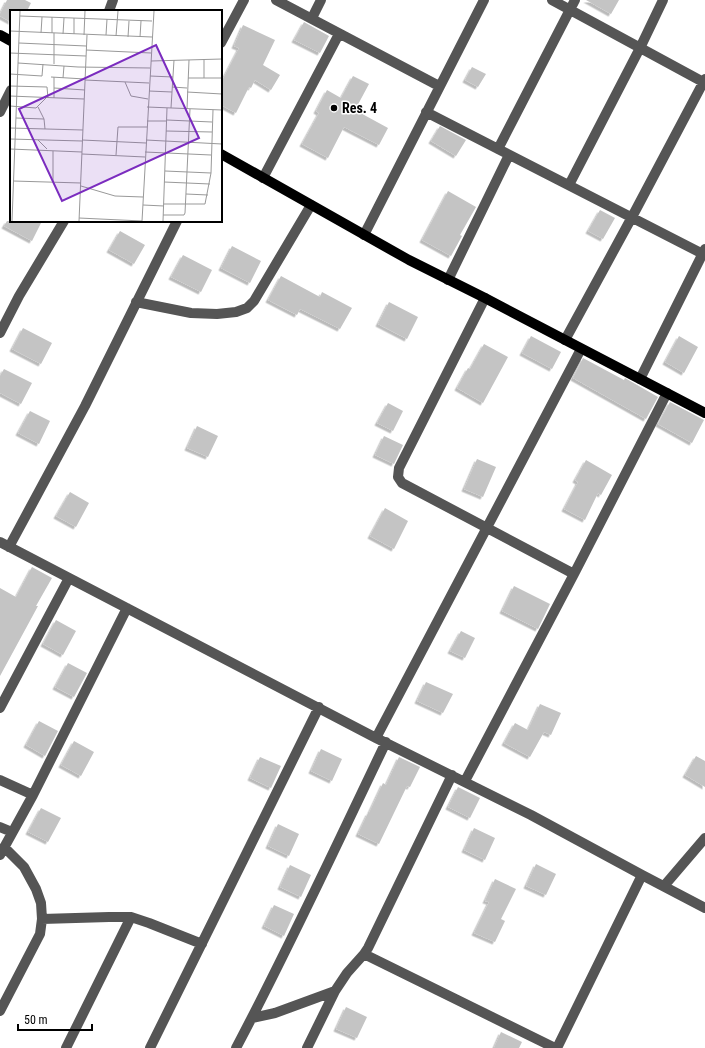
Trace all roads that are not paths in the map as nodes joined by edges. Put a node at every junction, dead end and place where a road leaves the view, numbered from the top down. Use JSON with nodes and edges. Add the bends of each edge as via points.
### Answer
{"nodes":[{"id":1,"x":113,"y":0,"type":"edge"},
{"id":2,"x":244,"y":0,"type":"edge"},
{"id":3,"x":276,"y":0,"type":"edge"},
{"id":4,"x":321,"y":0,"type":"edge"},
{"id":5,"x":484,"y":0,"type":"edge"},
{"id":6,"x":552,"y":0,"type":"edge"},
{"id":7,"x":575,"y":0,"type":"edge"},
{"id":8,"x":663,"y":0,"type":"edge"},
{"id":9,"x":109,"y":10,"type":"edge"},
{"id":10,"x":570,"y":10,"type":"junction"},
{"id":11,"x":312,"y":18,"type":"junction"},
{"id":12,"x":339,"y":34,"type":"junction"},
{"id":13,"x":0,"y":35,"type":"edge"},
{"id":14,"x":10,"y":40,"type":"edge"},
{"id":15,"x":222,"y":40,"type":"edge"},
{"id":16,"x":640,"y":48,"type":"junction"},
{"id":17,"x":704,"y":81,"type":"edge"},
{"id":18,"x":439,"y":86,"type":"junction"},
{"id":19,"x":10,"y":92,"type":"edge"},
{"id":20,"x":0,"y":112,"type":"edge"},
{"id":21,"x":426,"y":112,"type":"junction"},
{"id":22,"x":498,"y":149,"type":"junction"},
{"id":23,"x":222,"y":155,"type":"edge"},
{"id":24,"x":509,"y":155,"type":"junction"},
{"id":25,"x":263,"y":178,"type":"junction"},
{"id":26,"x":568,"y":185,"type":"junction"},
{"id":27,"x":311,"y":205,"type":"junction"},
{"id":28,"x":632,"y":217,"type":"junction"},
{"id":29,"x":64,"y":222,"type":"edge"},
{"id":30,"x":176,"y":222,"type":"edge"},
{"id":31,"x":364,"y":235,"type":"junction"},
{"id":32,"x":704,"y":252,"type":"edge"},
{"id":33,"x":448,"y":280,"type":"junction"},
{"id":34,"x":485,"y":298,"type":"junction"},
{"id":35,"x":136,"y":302,"type":"junction"},
{"id":36,"x":0,"y":332,"type":"edge"},
{"id":37,"x":565,"y":340,"type":"junction"},
{"id":38,"x":581,"y":348,"type":"junction"},
{"id":39,"x":640,"y":379,"type":"junction"},
{"id":40,"x":667,"y":394,"type":"junction"},
{"id":41,"x":705,"y":413,"type":"edge"},
{"id":42,"x":487,"y":528,"type":"junction"},
{"id":43,"x":4,"y":545,"type":"edge"},
{"id":44,"x":574,"y":574,"type":"junction"},
{"id":45,"x":68,"y":578,"type":"junction"},
{"id":46,"x":127,"y":608,"type":"junction"},
{"id":47,"x":0,"y":708,"type":"edge"},
{"id":48,"x":319,"y":708,"type":"junction"},
{"id":49,"x":376,"y":738,"type":"junction"},
{"id":50,"x":386,"y":742,"type":"junction"},
{"id":51,"x":452,"y":775,"type":"junction"},
{"id":52,"x":0,"y":780,"type":"edge"},
{"id":53,"x":465,"y":781,"type":"junction"},
{"id":54,"x":33,"y":795,"type":"junction"},
{"id":55,"x":0,"y":827,"type":"edge"},
{"id":56,"x":12,"y":832,"type":"junction"},
{"id":57,"x":705,"y":838,"type":"edge"},
{"id":58,"x":2,"y":851,"type":"edge"},
{"id":59,"x":642,"y":875,"type":"junction"},
{"id":60,"x":664,"y":886,"type":"junction"},
{"id":61,"x":705,"y":908,"type":"edge"},
{"id":62,"x":131,"y":918,"type":"junction"},
{"id":63,"x":42,"y":919,"type":"junction"},
{"id":64,"x":202,"y":944,"type":"junction"},
{"id":65,"x":364,"y":954,"type":"junction"},
{"id":66,"x":335,"y":990,"type":"junction"},
{"id":67,"x":0,"y":1011,"type":"edge"},
{"id":68,"x":252,"y":1018,"type":"junction"},
{"id":69,"x":66,"y":1048,"type":"edge"},
{"id":70,"x":150,"y":1048,"type":"edge"},
{"id":71,"x":236,"y":1048,"type":"edge"},
{"id":72,"x":307,"y":1048,"type":"edge"},
{"id":73,"x":556,"y":1048,"type":"edge"}],
"edges":[{"from":1,"to":9,"type":"street"},
{"from":2,"to":15,"type":"street"},
{"from":3,"to":11,"type":"street"},
{"from":4,"to":11,"type":"street"},
{"from":5,"to":18,"type":"street"},
{"from":6,"to":10,"type":"street"},
{"from":7,"to":10,"type":"street"},
{"from":8,"to":16,"type":"street"},
{"from":10,"to":16,"type":"street"},
{"from":10,"to":22,"type":"street"},
{"from":11,"to":12,"type":"street"},
{"from":12,"to":18,"type":"street"},
{"from":12,"to":25,"type":"street"},
{"from":13,"to":14,"type":"main road"},
{"from":16,"to":17,"type":"street"},
{"from":16,"to":26,"type":"street"},
{"from":17,"to":28,"type":"street"},
{"from":18,"to":21,"type":"street"},
{"from":19,"to":20,"type":"street"},
{"from":21,"to":22,"type":"street"},
{"from":21,"to":31,"type":"street"},
{"from":22,"to":24,"type":"street"},
{"from":23,"to":25,"type":"main road"},
{"from":24,"to":26,"type":"street"},
{"from":24,"to":33,"type":"street"},
{"from":25,"to":27,"type":"main road"},
{"from":26,"to":28,"type":"street"},
{"from":27,"to":31,"type":"main road"},
{"from":27,"to":35,"type":"street","via":[[254,301],[246,308],[217,314],[191,313]]},
{"from":28,"to":32,"type":"street"},
{"from":28,"to":37,"type":"street"},
{"from":29,"to":36,"type":"street"},
{"from":30,"to":35,"type":"street"},
{"from":31,"to":33,"type":"main road"},
{"from":32,"to":39,"type":"street"},
{"from":33,"to":34,"type":"main road"},
{"from":34,"to":37,"type":"main road"},
{"from":34,"to":42,"type":"street","via":[[399,468],[398,477],[402,483]]},
{"from":35,"to":43,"type":"street","via":[[85,406]]},
{"from":37,"to":38,"type":"main road"},
{"from":38,"to":39,"type":"main road"},
{"from":38,"to":42,"type":"street"},
{"from":39,"to":40,"type":"main road"},
{"from":40,"to":41,"type":"main road"},
{"from":40,"to":44,"type":"street"},
{"from":42,"to":44,"type":"street"},
{"from":42,"to":49,"type":"street"},
{"from":43,"to":45,"type":"street"},
{"from":44,"to":53,"type":"street"},
{"from":45,"to":46,"type":"street"},
{"from":45,"to":47,"type":"street"},
{"from":46,"to":48,"type":"street"},
{"from":46,"to":54,"type":"street"},
{"from":48,"to":49,"type":"street"},
{"from":48,"to":64,"type":"street"},
{"from":49,"to":50,"type":"street"},
{"from":50,"to":51,"type":"street"},
{"from":50,"to":68,"type":"street"},
{"from":51,"to":53,"type":"street"},
{"from":51,"to":65,"type":"street"},
{"from":52,"to":54,"type":"street"},
{"from":53,"to":59,"type":"street"},
{"from":54,"to":56,"type":"street"},
{"from":55,"to":56,"type":"street"},
{"from":56,"to":58,"type":"street"},
{"from":57,"to":60,"type":"street"},
{"from":58,"to":63,"type":"street","via":[[24,867],[41,903]]},
{"from":59,"to":60,"type":"street"},
{"from":59,"to":73,"type":"street"},
{"from":60,"to":61,"type":"street"},
{"from":62,"to":63,"type":"street"},
{"from":62,"to":64,"type":"street"},
{"from":62,"to":69,"type":"street"},
{"from":63,"to":67,"type":"street","via":[[40,934]]},
{"from":64,"to":70,"type":"street"},
{"from":65,"to":66,"type":"street"},
{"from":65,"to":73,"type":"street"},
{"from":66,"to":68,"type":"street","via":[[275,1013]]},
{"from":66,"to":72,"type":"street"},
{"from":68,"to":71,"type":"street"}]}
